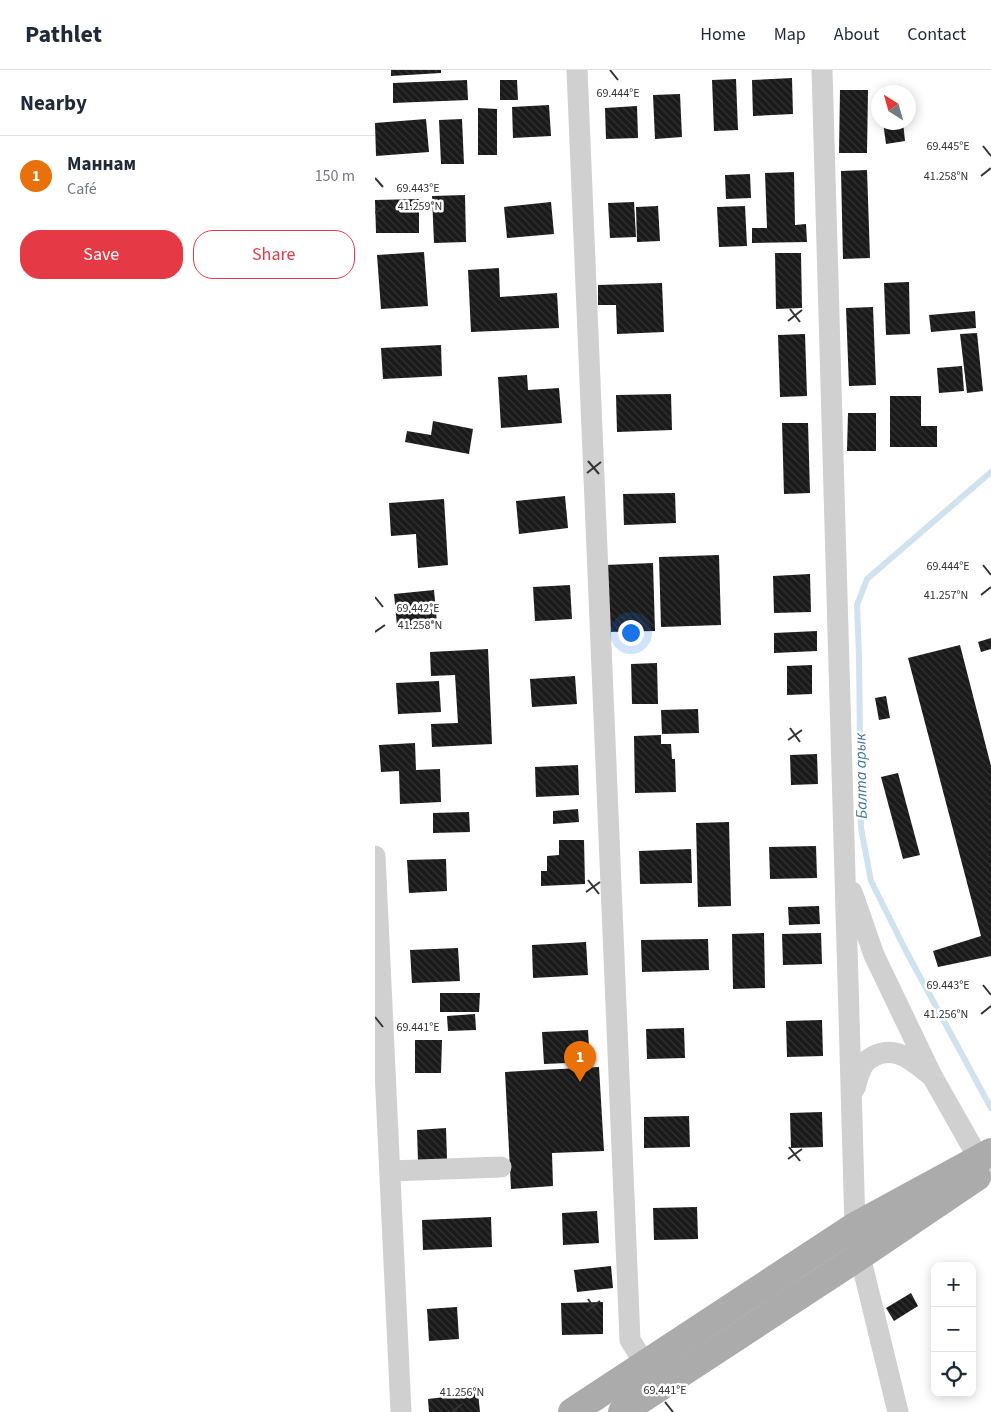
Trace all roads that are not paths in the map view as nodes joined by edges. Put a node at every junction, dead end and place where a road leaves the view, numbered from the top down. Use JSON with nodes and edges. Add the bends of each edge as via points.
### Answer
{"nodes":[{"id":1,"x":577,"y":70,"type":"edge"},
{"id":2,"x":822,"y":70,"type":"edge"},
{"id":3,"x":375,"y":856,"type":"edge"},
{"id":4,"x":845,"y":872,"type":"junction"},
{"id":5,"x":932,"y":1076,"type":"junction"},
{"id":6,"x":852,"y":1098,"type":"junction"},
{"id":7,"x":986,"y":1162,"type":"edge"},
{"id":8,"x":501,"y":1167,"type":"dead end"},
{"id":9,"x":390,"y":1170,"type":"junction"},
{"id":10,"x":855,"y":1226,"type":"junction"},
{"id":11,"x":860,"y":1256,"type":"junction"},
{"id":12,"x":645,"y":1364,"type":"junction"},
{"id":13,"x":401,"y":1412,"type":"edge"},
{"id":14,"x":572,"y":1412,"type":"edge"},
{"id":15,"x":622,"y":1412,"type":"edge"},
{"id":16,"x":898,"y":1412,"type":"edge"}],
"edges":[{"from":1,"to":12,"type":"street","via":[[630,1340]]},
{"from":2,"to":4,"type":"street"},
{"from":3,"to":9,"type":"street"},
{"from":4,"to":5,"type":"street","via":[[874,955]]},
{"from":4,"to":6,"type":"street"},
{"from":5,"to":6,"type":"street","via":[[907,1057],[894,1052],[880,1053],[867,1060],[861,1069]]},
{"from":5,"to":7,"type":"street"},
{"from":6,"to":10,"type":"street"},
{"from":7,"to":10,"type":"main road"},
{"from":7,"to":11,"type":"main road"},
{"from":8,"to":9,"type":"street"},
{"from":9,"to":13,"type":"street"},
{"from":10,"to":11,"type":"street"},
{"from":10,"to":12,"type":"main road"},
{"from":11,"to":15,"type":"main road"},
{"from":11,"to":16,"type":"street"},
{"from":12,"to":14,"type":"main road"}]}
